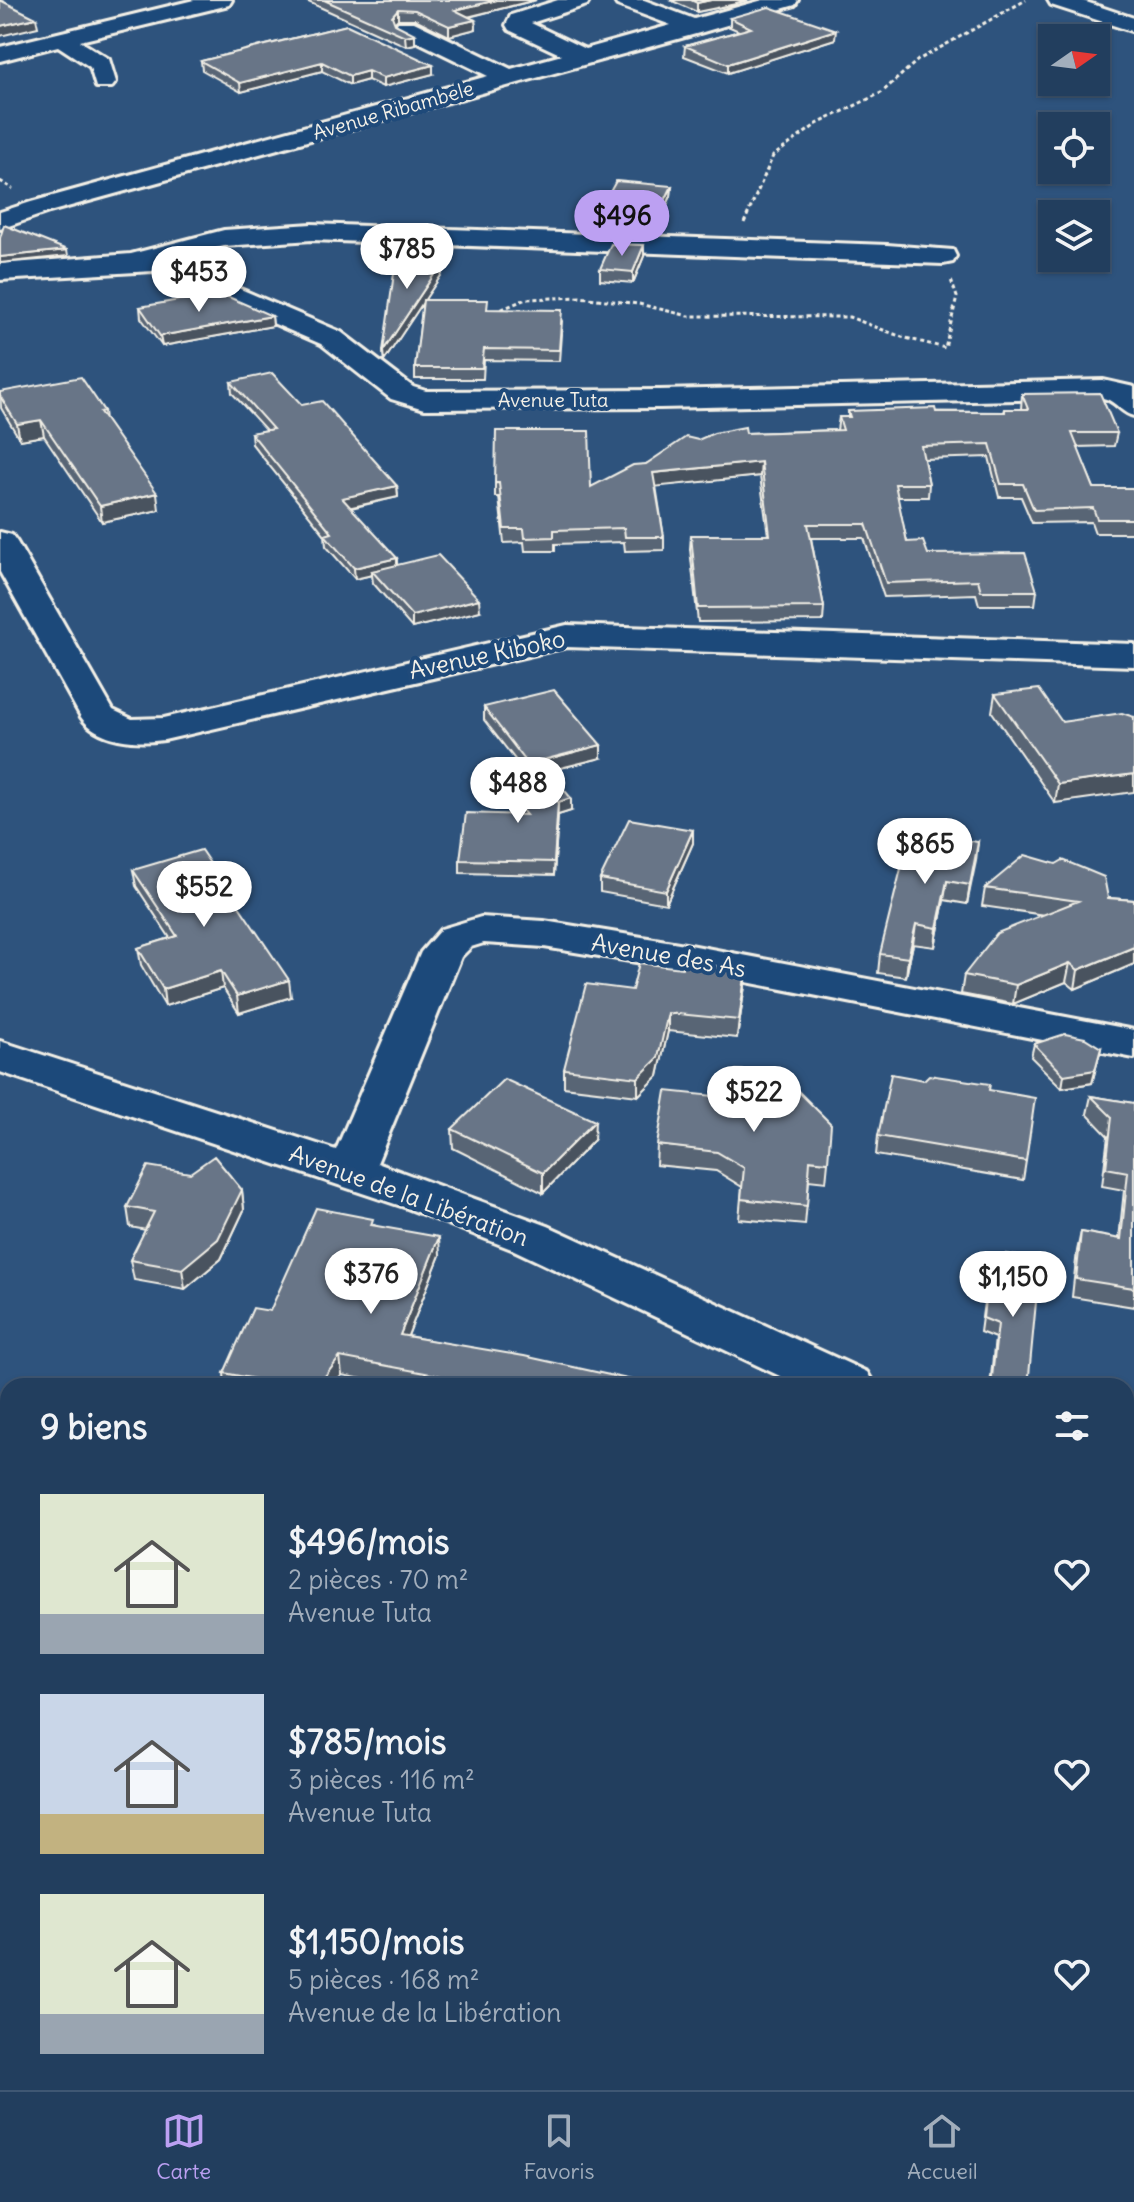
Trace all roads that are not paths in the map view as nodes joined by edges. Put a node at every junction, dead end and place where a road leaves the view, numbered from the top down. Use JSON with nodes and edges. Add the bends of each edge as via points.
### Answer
{"nodes":[{"id":1,"x":221,"y":0,"type":"edge"},
{"id":2,"x":579,"y":0,"type":"edge"},
{"id":3,"x":625,"y":0,"type":"edge"},
{"id":4,"x":787,"y":0,"type":"edge"},
{"id":5,"x":1059,"y":0,"type":"edge"},
{"id":6,"x":1134,"y":25,"type":"edge"},
{"id":7,"x":406,"y":27,"type":"edge"},
{"id":8,"x":695,"y":27,"type":"junction"},
{"id":9,"x":62,"y":39,"type":"junction"},
{"id":10,"x":0,"y":54,"type":"edge"},
{"id":11,"x":583,"y":57,"type":"junction"},
{"id":12,"x":507,"y":76,"type":"junction"},
{"id":13,"x":104,"y":82,"type":"dead end"},
{"id":14,"x":0,"y":221,"type":"edge"},
{"id":15,"x":943,"y":256,"type":"road end"},
{"id":16,"x":133,"y":262,"type":"junction"},
{"id":17,"x":0,"y":272,"type":"edge"},
{"id":18,"x":1134,"y":407,"type":"edge"},
{"id":19,"x":0,"y":542,"type":"edge"},
{"id":20,"x":1134,"y":655,"type":"edge"},
{"id":21,"x":1134,"y":1044,"type":"edge"},
{"id":22,"x":0,"y":1056,"type":"edge"},
{"id":23,"x":350,"y":1171,"type":"junction"},
{"id":24,"x":832,"y":1378,"type":"edge"}],
"edges":[{"from":1,"to":9,"type":"street"},
{"from":2,"to":11,"type":"street","via":[[517,25]]},
{"from":3,"to":8,"type":"street"},
{"from":4,"to":8,"type":"street","name":"Avenue Ribambele"},
{"from":5,"to":6,"type":"street"},
{"from":7,"to":12,"type":"street"},
{"from":8,"to":11,"type":"street","name":"Avenue Ribambele"},
{"from":9,"to":10,"type":"street"},
{"from":9,"to":13,"type":"street","via":[[101,64]]},
{"from":11,"to":12,"type":"street","name":"Avenue Ribambele"},
{"from":12,"to":14,"type":"street","name":"Avenue Ribambele"},
{"from":15,"to":16,"type":"street","via":[[293,230],[194,242]]},
{"from":16,"to":17,"type":"street","name":"Avenue Tuta"},
{"from":16,"to":18,"type":"street","name":"Avenue Tuta","via":[[162,265],[322,334],[402,393],[424,400],[1103,389],[1124,394]]},
{"from":19,"to":20,"type":"street","name":"Avenue Kiboko","via":[[99,717],[138,732],[567,636]]},
{"from":21,"to":23,"type":"street","name":"Avenue des As","via":[[671,954],[481,930],[456,938],[442,952]]},
{"from":22,"to":23,"type":"street","name":"Avenue de la Libération"},
{"from":23,"to":24,"type":"street","name":"Avenue de la Libération","via":[[531,1238]]}]}
